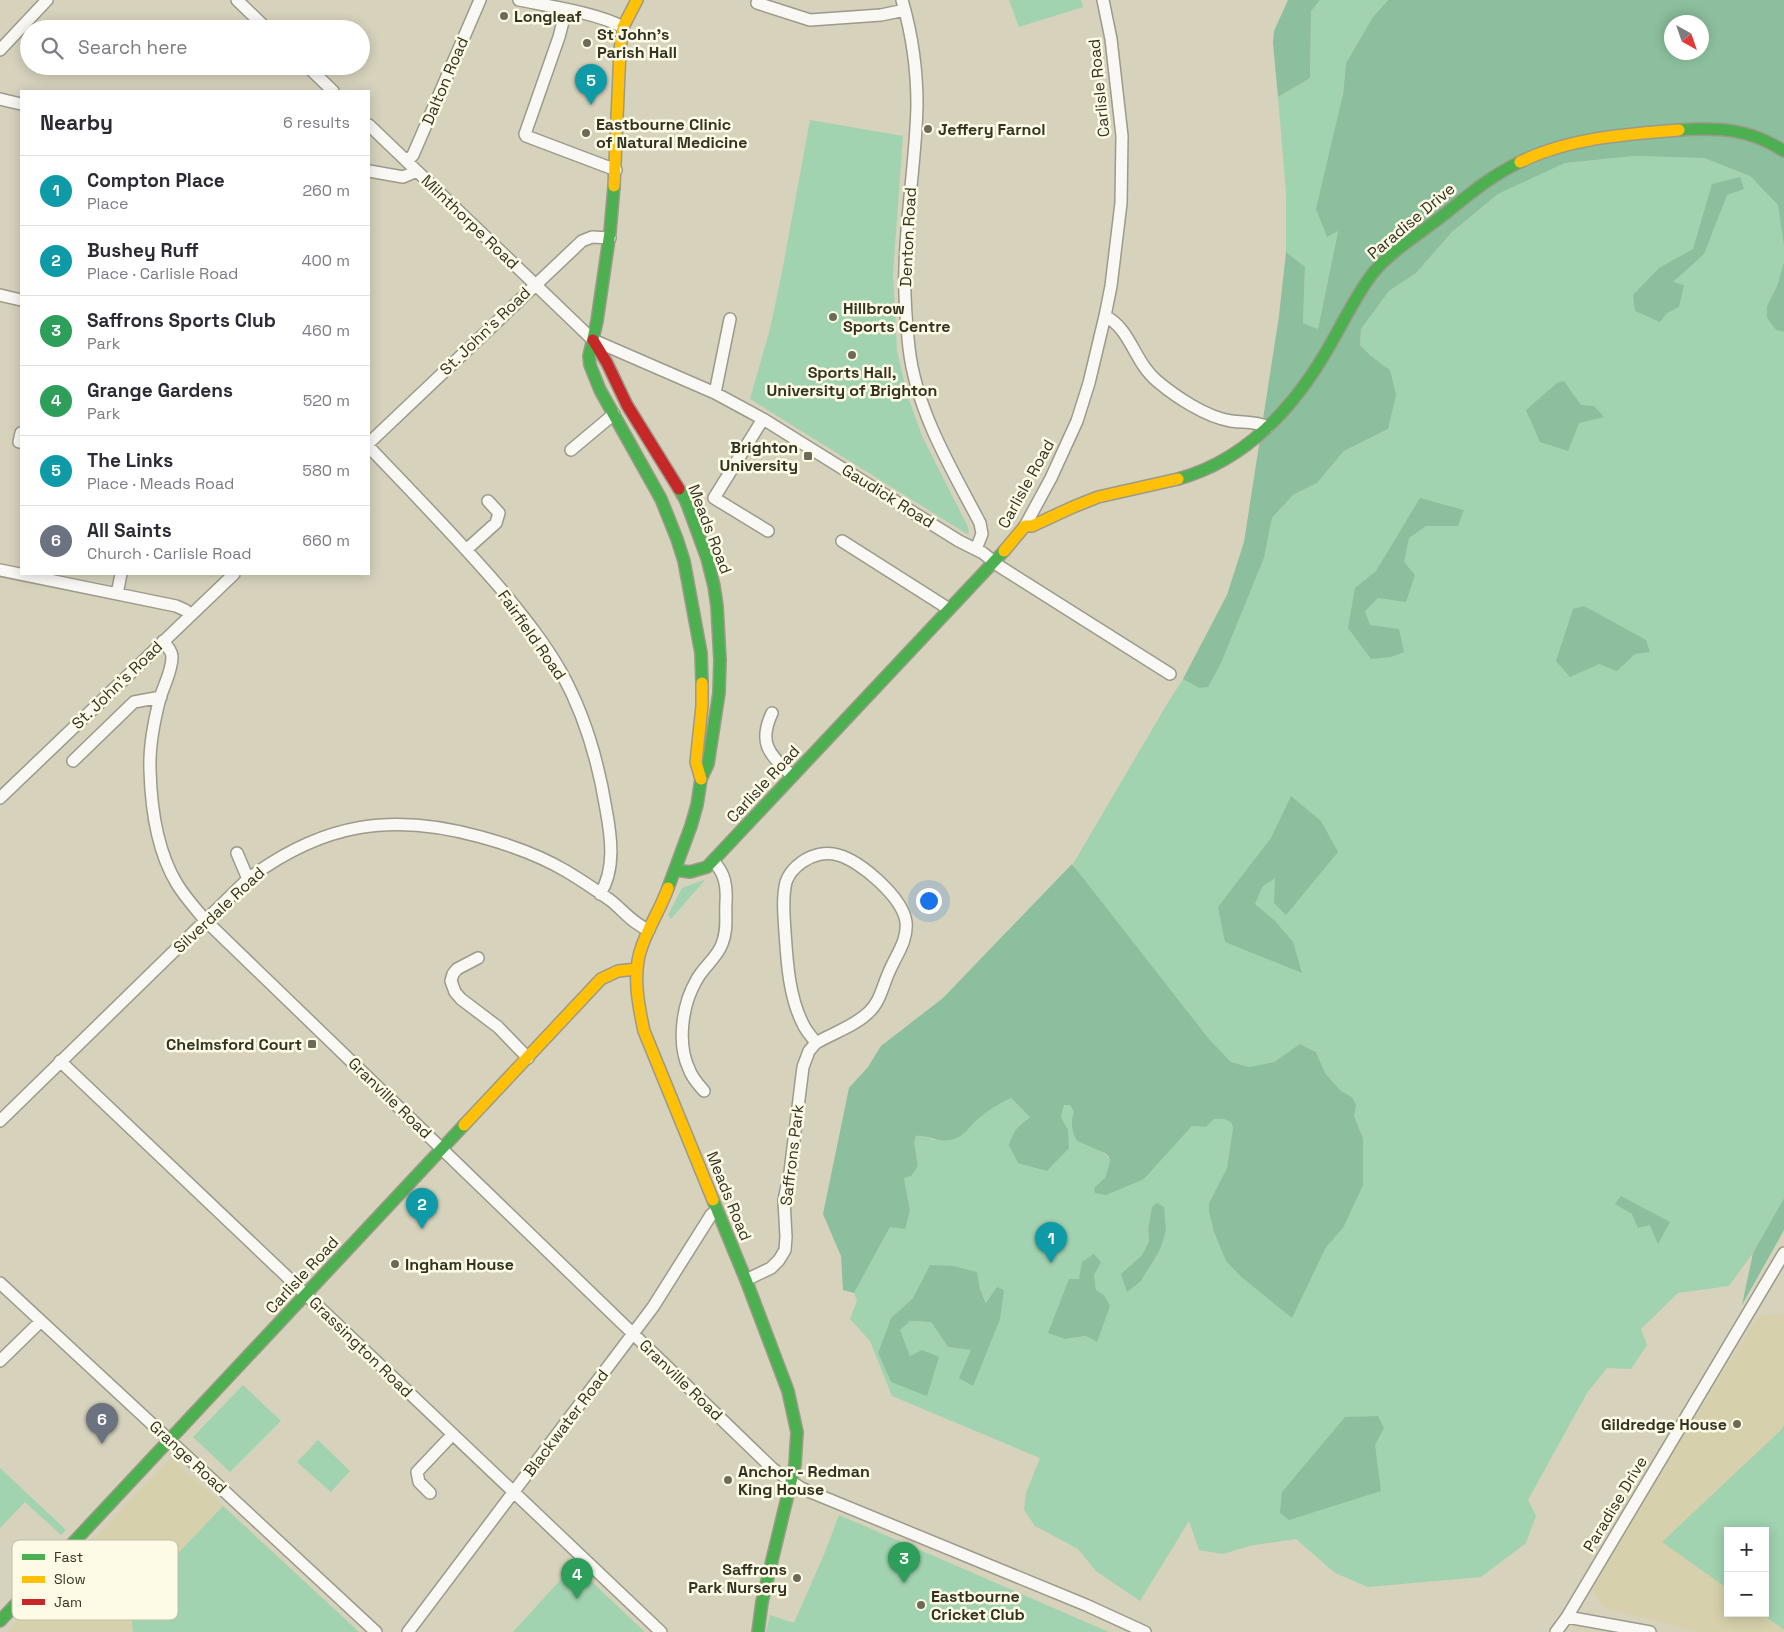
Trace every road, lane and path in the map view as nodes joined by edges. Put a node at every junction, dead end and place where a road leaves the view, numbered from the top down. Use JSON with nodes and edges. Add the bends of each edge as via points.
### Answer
{"nodes":[{"id":1,"x":47,"y":0,"type":"edge"},
{"id":2,"x":237,"y":0,"type":"edge"},
{"id":3,"x":480,"y":0,"type":"edge"},
{"id":4,"x":519,"y":0,"type":"edge"},
{"id":5,"x":637,"y":0,"type":"edge"},
{"id":6,"x":1107,"y":2,"type":"edge"},
{"id":7,"x":754,"y":4,"type":"edge"},
{"id":8,"x":904,"y":5,"type":"edge"},
{"id":9,"x":566,"y":10,"type":"junction"},
{"id":10,"x":28,"y":20,"type":"edge"},
{"id":11,"x":258,"y":20,"type":"edge"},
{"id":12,"x":624,"y":27,"type":"junction"},
{"id":13,"x":20,"y":29,"type":"edge"},
{"id":14,"x":0,"y":50,"type":"edge"},
{"id":15,"x":316,"y":75,"type":"edge"},
{"id":16,"x":332,"y":90,"type":"edge"},
{"id":17,"x":0,"y":99,"type":"edge"},
{"id":18,"x":20,"y":104,"type":"edge"},
{"id":19,"x":370,"y":126,"type":"edge"},
{"id":20,"x":1784,"y":151,"type":"edge"},
{"id":21,"x":407,"y":160,"type":"junction"},
{"id":22,"x":417,"y":170,"type":"junction"},
{"id":23,"x":616,"y":170,"type":"junction"},
{"id":24,"x":370,"y":171,"type":"edge"},
{"id":25,"x":610,"y":238,"type":"junction"},
{"id":26,"x":535,"y":284,"type":"junction"},
{"id":27,"x":0,"y":295,"type":"edge"},
{"id":28,"x":20,"y":300,"type":"edge"},
{"id":29,"x":1105,"y":316,"type":"junction"},
{"id":30,"x":730,"y":319,"type":"dead end"},
{"id":31,"x":593,"y":340,"type":"junction"},
{"id":32,"x":715,"y":393,"type":"junction"},
{"id":33,"x":614,"y":414,"type":"junction"},
{"id":34,"x":763,"y":419,"type":"junction"},
{"id":35,"x":1268,"y":427,"type":"junction"},
{"id":36,"x":370,"y":442,"type":"edge"},
{"id":37,"x":370,"y":448,"type":"edge"},
{"id":38,"x":571,"y":450,"type":"dead end"},
{"id":39,"x":488,"y":501,"type":"dead end"},
{"id":40,"x":1025,"y":526,"type":"junction"},
{"id":41,"x":768,"y":531,"type":"dead end"},
{"id":42,"x":842,"y":541,"type":"dead end"},
{"id":43,"x":467,"y":549,"type":"junction"},
{"id":44,"x":976,"y":549,"type":"junction"},
{"id":45,"x":994,"y":561,"type":"junction"},
{"id":46,"x":0,"y":570,"type":"edge"},
{"id":47,"x":20,"y":574,"type":"edge"},
{"id":48,"x":24,"y":575,"type":"edge"},
{"id":49,"x":121,"y":575,"type":"edge"},
{"id":50,"x":233,"y":575,"type":"edge"},
{"id":51,"x":117,"y":594,"type":"junction"},
{"id":52,"x":949,"y":609,"type":"junction"},
{"id":53,"x":191,"y":615,"type":"junction"},
{"id":54,"x":163,"y":641,"type":"junction"},
{"id":55,"x":1170,"y":674,"type":"dead end"},
{"id":56,"x":161,"y":697,"type":"junction"},
{"id":57,"x":772,"y":713,"type":"dead end"},
{"id":58,"x":73,"y":761,"type":"dead end"},
{"id":59,"x":792,"y":776,"type":"junction"},
{"id":60,"x":701,"y":779,"type":"junction"},
{"id":61,"x":0,"y":798,"type":"edge"},
{"id":62,"x":236,"y":853,"type":"dead end"},
{"id":63,"x":713,"y":861,"type":"junction"},
{"id":64,"x":674,"y":870,"type":"junction"},
{"id":65,"x":248,"y":879,"type":"junction"},
{"id":66,"x":600,"y":894,"type":"junction"},
{"id":67,"x":205,"y":920,"type":"junction"},
{"id":68,"x":649,"y":930,"type":"junction"},
{"id":69,"x":478,"y":958,"type":"dead end"},
{"id":70,"x":637,"y":969,"type":"junction"},
{"id":71,"x":816,"y":1042,"type":"junction"},
{"id":72,"x":528,"y":1058,"type":"junction"},
{"id":73,"x":60,"y":1062,"type":"junction"},
{"id":74,"x":704,"y":1091,"type":"dead end"},
{"id":75,"x":0,"y":1121,"type":"edge"},
{"id":76,"x":443,"y":1149,"type":"junction"},
{"id":77,"x":717,"y":1210,"type":"junction"},
{"id":78,"x":1784,"y":1253,"type":"edge"},
{"id":79,"x":746,"y":1280,"type":"junction"},
{"id":80,"x":0,"y":1283,"type":"edge"},
{"id":81,"x":306,"y":1294,"type":"junction"},
{"id":82,"x":41,"y":1321,"type":"junction"},
{"id":83,"x":633,"y":1334,"type":"junction"},
{"id":84,"x":0,"y":1360,"type":"edge"},
{"id":85,"x":453,"y":1434,"type":"junction"},
{"id":86,"x":170,"y":1440,"type":"junction"},
{"id":87,"x":791,"y":1482,"type":"junction"},
{"id":88,"x":514,"y":1492,"type":"junction"},
{"id":89,"x":430,"y":1493,"type":"dead end"},
{"id":90,"x":76,"y":1540,"type":"edge"},
{"id":91,"x":12,"y":1608,"type":"edge"},
{"id":92,"x":1567,"y":1617,"type":"junction"},
{"id":93,"x":0,"y":1621,"type":"edge"},
{"id":94,"x":376,"y":1632,"type":"edge"},
{"id":95,"x":408,"y":1632,"type":"edge"},
{"id":96,"x":661,"y":1632,"type":"edge"},
{"id":97,"x":758,"y":1632,"type":"edge"},
{"id":98,"x":1145,"y":1632,"type":"edge"},
{"id":99,"x":1556,"y":1632,"type":"edge"},
{"id":100,"x":1650,"y":1632,"type":"edge"}],
"edges":[{"from":1,"to":10,"type":"street"},
{"from":2,"to":11,"type":"street"},
{"from":3,"to":21,"type":"street","name":"Dalton Road","via":[[413,155]]},
{"from":4,"to":9,"type":"street"},
{"from":5,"to":12,"type":"street","name":"Meads Road"},
{"from":6,"to":29,"type":"street","name":"Carlisle Road","via":[[1122,136],[1120,219]]},
{"from":7,"to":8,"type":"street","via":[[810,20],[881,15]]},
{"from":8,"to":44,"type":"street","name":"Denton Road","via":[[915,69],[917,105],[905,267],[909,350],[936,438],[980,523],[982,534]]},
{"from":9,"to":12,"type":"street"},
{"from":9,"to":23,"type":"street","via":[[525,134]]},
{"from":12,"to":23,"type":"street","name":"Meads Road","via":[[620,50]]},
{"from":13,"to":14,"type":"street"},
{"from":15,"to":16,"type":"street"},
{"from":17,"to":18,"type":"street"},
{"from":19,"to":21,"type":"street","name":"Milnthorpe Road"},
{"from":20,"to":35,"type":"street","name":"Paradise Drive","via":[[1746,132],[1673,130],[1601,137],[1546,151],[1512,165],[1469,194],[1380,264],[1310,378]]},
{"from":21,"to":22,"type":"street","name":"Milnthorpe Road"},
{"from":22,"to":24,"type":"street","via":[[403,178]]},
{"from":22,"to":26,"type":"street","name":"Milnthorpe Road"},
{"from":23,"to":25,"type":"street","name":"Meads Road"},
{"from":25,"to":26,"type":"street","name":"St. John's Road","via":[[592,236],[582,240]]},
{"from":25,"to":31,"type":"street","name":"Meads Road"},
{"from":26,"to":31,"type":"street","name":"Milnthorpe Road"},
{"from":26,"to":36,"type":"street","name":"St. John's Road"},
{"from":27,"to":28,"type":"street"},
{"from":29,"to":35,"type":"street","via":[[1117,324],[1143,367],[1172,392],[1208,414]]},
{"from":29,"to":40,"type":"street","name":"Carlisle Road","via":[[1077,421]]},
{"from":30,"to":32,"type":"street"},
{"from":31,"to":32,"type":"street","name":"Gaudick Road"},
{"from":31,"to":33,"type":"street","name":"Meads Road","via":[[590,365]]},
{"from":31,"to":60,"type":"street","name":"Meads Road","via":[[627,404],[686,501],[714,586],[720,693],[708,764]]},
{"from":32,"to":34,"type":"street","name":"Gaudick Road"},
{"from":33,"to":38,"type":"street"},
{"from":33,"to":60,"type":"street","name":"Meads Road","via":[[669,517],[688,578],[701,653],[702,706],[696,762]]},
{"from":34,"to":41,"type":"street","via":[[714,498]]},
{"from":34,"to":44,"type":"street","name":"Gaudick Road"},
{"from":35,"to":40,"type":"street","name":"Paradise Drive","via":[[1208,469],[1097,497],[1032,526]]},
{"from":37,"to":43,"type":"street","name":"Fairfield Road"},
{"from":39,"to":43,"type":"street","via":[[499,513],[496,523]]},
{"from":40,"to":45,"type":"street","name":"Carlisle Road"},
{"from":42,"to":52,"type":"street"},
{"from":43,"to":66,"type":"street","name":"Fairfield Road","via":[[522,615],[561,672],[587,730],[600,771],[608,818],[611,865]]},
{"from":44,"to":45,"type":"street","name":"Gaudick Road"},
{"from":45,"to":52,"type":"street","name":"Carlisle Road"},
{"from":45,"to":55,"type":"street","name":"Gaudick Road"},
{"from":46,"to":47,"type":"street"},
{"from":48,"to":51,"type":"street"},
{"from":49,"to":51,"type":"street"},
{"from":50,"to":53,"type":"street","name":"St. John's Road"},
{"from":51,"to":53,"type":"street","via":[[176,606]]},
{"from":52,"to":59,"type":"street","name":"Carlisle Road"},
{"from":53,"to":54,"type":"street","name":"St. John's Road"},
{"from":54,"to":56,"type":"street","name":"Granville Road","via":[[172,656]]},
{"from":54,"to":61,"type":"street","name":"St. John's Road"},
{"from":56,"to":58,"type":"street","via":[[134,702]]},
{"from":56,"to":67,"type":"street","name":"Granville Road","via":[[151,740],[150,768],[159,837],[176,882]]},
{"from":57,"to":59,"type":"street","via":[[765,734],[766,743],[775,760]]},
{"from":59,"to":63,"type":"street","name":"Carlisle Road"},
{"from":60,"to":64,"type":"street","name":"Meads Road","via":[[693,819]]},
{"from":62,"to":65,"type":"street"},
{"from":63,"to":64,"type":"street","name":"Carlisle Road","via":[[697,871]]},
{"from":63,"to":74,"type":"street","via":[[724,874],[726,884],[725,933],[722,945],[696,980],[689,996],[683,1040],[688,1068]]},
{"from":64,"to":68,"type":"street","name":"Meads Road"},
{"from":65,"to":66,"type":"street","name":"Silverdale Road","via":[[291,850],[317,839],[356,828],[403,824],[453,829],[500,842],[565,870]]},
{"from":65,"to":67,"type":"street","name":"Silverdale Road"},
{"from":66,"to":68,"type":"street","name":"Silverdale Road"},
{"from":67,"to":73,"type":"street","name":"Silverdale Road"},
{"from":67,"to":76,"type":"street","name":"Granville Road"},
{"from":68,"to":70,"type":"street","name":"Meads Road"},
{"from":69,"to":72,"type":"street","via":[[453,974],[451,981],[455,992],[498,1027]]},
{"from":70,"to":72,"type":"street","name":"Carlisle Road","via":[[609,973],[601,979]]},
{"from":70,"to":77,"type":"street","name":"Meads Road","via":[[638,1003],[644,1031]]},
{"from":71,"to":71,"type":"street","via":[[803,1026],[792,988],[786,950],[784,898],[786,881],[794,869],[815,855],[832,853],[862,867],[893,896],[904,914],[906,931],[902,947],[873,1008],[860,1020]]},
{"from":71,"to":79,"type":"street","name":"Saffrons Park","via":[[803,1067],[784,1200],[785,1250],[771,1268]]},
{"from":72,"to":76,"type":"street","name":"Carlisle Road"},
{"from":73,"to":75,"type":"street","name":"Silverdale Road"},
{"from":73,"to":81,"type":"street","name":"Grassington Road"},
{"from":76,"to":81,"type":"street","name":"Carlisle Road"},
{"from":76,"to":83,"type":"street","name":"Granville Road"},
{"from":77,"to":79,"type":"street","name":"Meads Road"},
{"from":77,"to":83,"type":"street","name":"Blackwater Road","via":[[710,1214],[668,1285]]},
{"from":78,"to":92,"type":"street","name":"Paradise Drive"},
{"from":79,"to":87,"type":"street","name":"Meads Road","via":[[788,1390],[797,1432]]},
{"from":80,"to":82,"type":"street","name":"Grange Road"},
{"from":81,"to":85,"type":"street","name":"Grassington Road"},
{"from":81,"to":86,"type":"street","name":"Carlisle Road"},
{"from":82,"to":84,"type":"street"},
{"from":82,"to":86,"type":"street","name":"Grange Road"},
{"from":83,"to":87,"type":"street","name":"Granville Road","via":[[773,1469]]},
{"from":83,"to":88,"type":"street","name":"Blackwater Road"},
{"from":85,"to":88,"type":"street","name":"Grassington Road"},
{"from":85,"to":89,"type":"street","via":[[417,1472],[419,1482]]},
{"from":86,"to":90,"type":"street","name":"Carlisle Road"},
{"from":86,"to":94,"type":"street","name":"Grange Road"},
{"from":87,"to":97,"type":"street","name":"Meads Road","via":[[762,1602]]},
{"from":87,"to":98,"type":"street","name":"Granville Road"},
{"from":88,"to":95,"type":"street","name":"Blackwater Road"},
{"from":88,"to":96,"type":"street","name":"Grassington Road"},
{"from":91,"to":93,"type":"street","name":"Carlisle Road"},
{"from":92,"to":99,"type":"street","name":"Paradise Drive"},
{"from":92,"to":100,"type":"street"}]}
